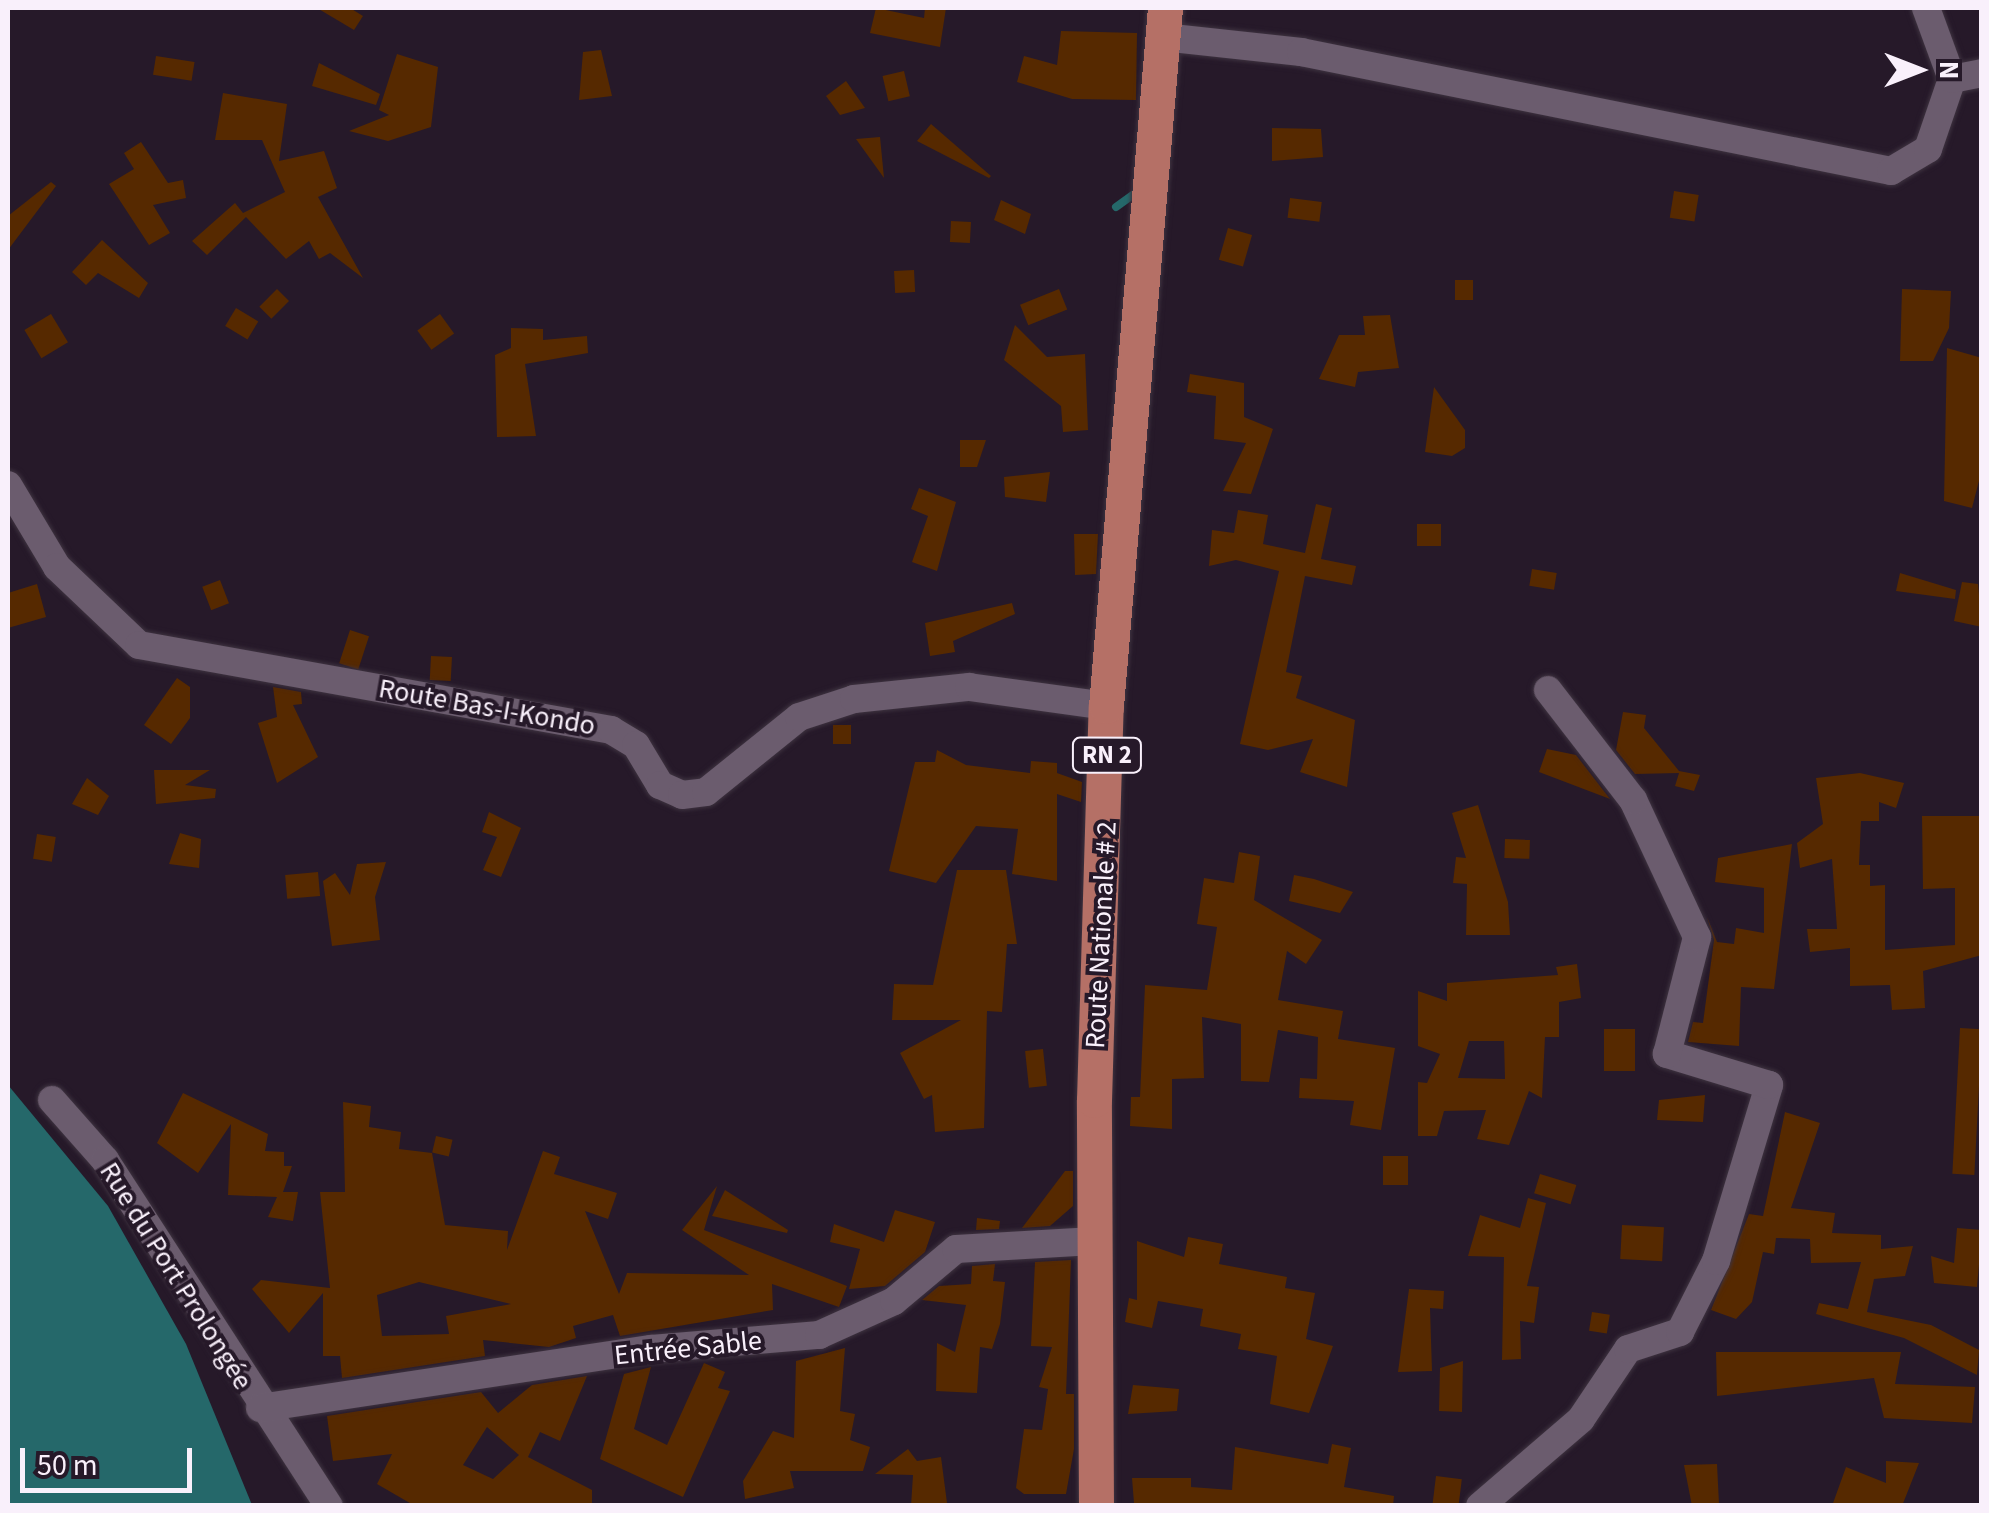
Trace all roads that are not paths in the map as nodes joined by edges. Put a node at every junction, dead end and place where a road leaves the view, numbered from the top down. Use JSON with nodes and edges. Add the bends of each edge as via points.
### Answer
{"nodes":[{"id":1,"x":1926,"y":8,"type":"edge"},
{"id":2,"x":1164,"y":22,"type":"edge"},
{"id":3,"x":1982,"y":72,"type":"edge"},
{"id":4,"x":1952,"y":79,"type":"junction"},
{"id":5,"x":8,"y":484,"type":"edge"},
{"id":6,"x":1548,"y":690,"type":"dead end"},
{"id":7,"x":1106,"y":706,"type":"junction"},
{"id":8,"x":52,"y":1100,"type":"dead end"},
{"id":9,"x":1094,"y":1242,"type":"junction"},
{"id":10,"x":260,"y":1408,"type":"junction"},
{"id":11,"x":329,"y":1506,"type":"edge"},
{"id":12,"x":1096,"y":1506,"type":"edge"},
{"id":13,"x":1480,"y":1506,"type":"edge"}],
"edges":[{"from":1,"to":4,"type":"street"},
{"from":2,"to":4,"type":"street","via":[[1890,171],[1928,149]]},
{"from":2,"to":7,"type":"main road","name":"Route Nationale # 2","number":"RN 2"},
{"from":3,"to":4,"type":"street"},
{"from":5,"to":7,"type":"street","name":"Route Bas-I-Kondo","via":[[57,567],[139,645],[610,730],[636,745],[660,786],[682,795],[706,792],[800,717],[854,699],[968,687]]},
{"from":6,"to":13,"type":"street","via":[[1633,800],[1697,938],[1666,1054],[1770,1085],[1716,1262],[1680,1332],[1628,1349],[1581,1419]]},
{"from":7,"to":9,"type":"main road","name":"Route Nationale # 2","number":"RN 2"},
{"from":8,"to":10,"type":"street","name":"Rue du Port Prolongée","via":[[104,1160]]},
{"from":9,"to":10,"type":"street","name":"Entrée Sable","via":[[956,1249],[894,1301],[819,1335],[651,1349]]},
{"from":9,"to":12,"type":"main road","name":"Route Nationale # 2","number":"RN 2"},
{"from":10,"to":11,"type":"street","name":"Rue du Port Prolongée"}]}
